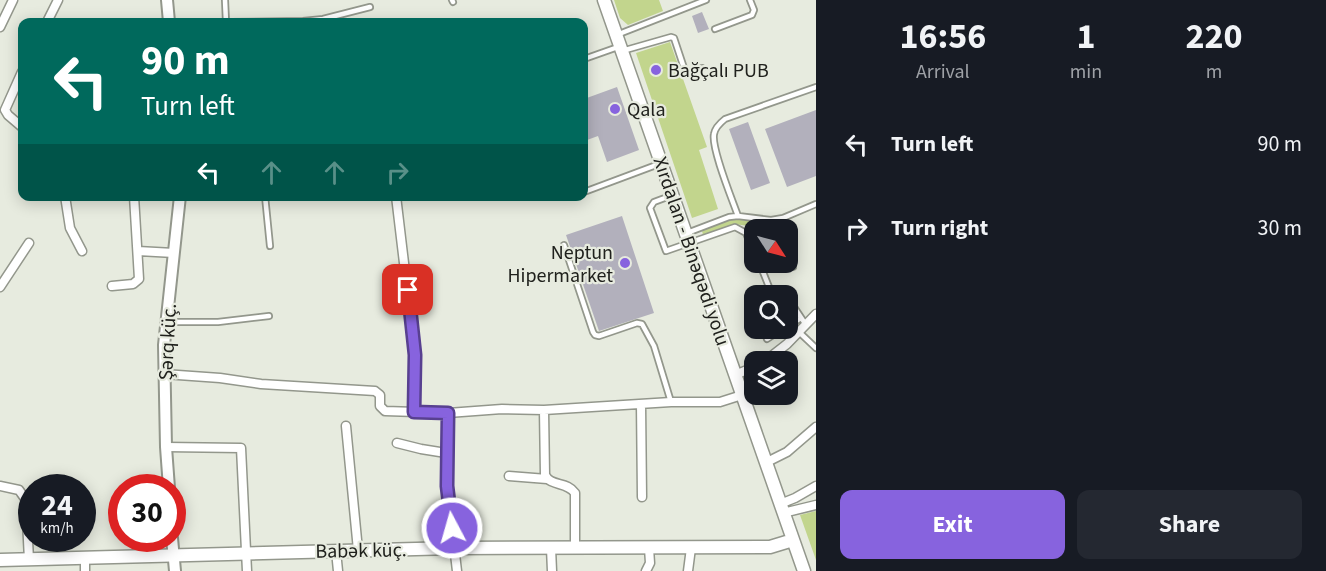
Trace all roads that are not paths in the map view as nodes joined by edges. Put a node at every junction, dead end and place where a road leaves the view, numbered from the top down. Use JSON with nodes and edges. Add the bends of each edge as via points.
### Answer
{"nodes":[{"id":1,"x":13,"y":0,"type":"edge"},
{"id":2,"x":58,"y":0,"type":"edge"},
{"id":3,"x":166,"y":0,"type":"edge"},
{"id":4,"x":225,"y":0,"type":"edge"},
{"id":5,"x":604,"y":0,"type":"edge"},
{"id":6,"x":706,"y":0,"type":"edge"},
{"id":7,"x":750,"y":0,"type":"edge"},
{"id":8,"x":370,"y":7,"type":"dead end"},
{"id":9,"x":49,"y":18,"type":"edge"},
{"id":10,"x":169,"y":18,"type":"edge"},
{"id":11,"x":227,"y":18,"type":"edge"},
{"id":12,"x":327,"y":18,"type":"edge"},
{"id":13,"x":0,"y":27,"type":"edge"},
{"id":14,"x":715,"y":29,"type":"dead end"},
{"id":15,"x":620,"y":44,"type":"junction"},
{"id":16,"x":588,"y":56,"type":"edge"},
{"id":17,"x":702,"y":68,"type":"dead end"},
{"id":18,"x":18,"y":81,"type":"edge"},
{"id":19,"x":816,"y":87,"type":"edge"},
{"id":20,"x":18,"y":124,"type":"edge"},
{"id":21,"x":662,"y":164,"type":"junction"},
{"id":22,"x":588,"y":191,"type":"edge"},
{"id":23,"x":673,"y":195,"type":"junction"},
{"id":24,"x":66,"y":201,"type":"edge"},
{"id":25,"x":134,"y":201,"type":"edge"},
{"id":26,"x":179,"y":201,"type":"edge"},
{"id":27,"x":266,"y":201,"type":"edge"},
{"id":28,"x":397,"y":201,"type":"edge"},
{"id":29,"x":816,"y":204,"type":"edge"},
{"id":30,"x":738,"y":216,"type":"junction"},
{"id":31,"x":778,"y":219,"type":"joint"},
{"id":32,"x":744,"y":231,"type":"edge"},
{"id":33,"x":688,"y":239,"type":"junction"},
{"id":34,"x":29,"y":243,"type":"dead end"},
{"id":35,"x":564,"y":245,"type":"dead end"},
{"id":36,"x":270,"y":246,"type":"dead end"},
{"id":37,"x":82,"y":251,"type":"dead end"},
{"id":38,"x":138,"y":251,"type":"junction"},
{"id":39,"x":174,"y":253,"type":"junction"},
{"id":40,"x":1,"y":284,"type":"edge"},
{"id":41,"x":112,"y":286,"type":"dead end"},
{"id":42,"x":798,"y":312,"type":"edge"},
{"id":43,"x":816,"y":314,"type":"edge"},
{"id":44,"x":269,"y":316,"type":"dead end"},
{"id":45,"x":804,"y":321,"type":"junction"},
{"id":46,"x":167,"y":322,"type":"junction"},
{"id":47,"x":798,"y":323,"type":"edge"},
{"id":48,"x":799,"y":332,"type":"junction"},
{"id":49,"x":816,"y":348,"type":"edge"},
{"id":50,"x":777,"y":351,"type":"edge"},
{"id":51,"x":744,"y":371,"type":"edge"},
{"id":52,"x":164,"y":374,"type":"junction"},
{"id":53,"x":735,"y":375,"type":"junction"},
{"id":54,"x":742,"y":395,"type":"junction"},
{"id":55,"x":671,"y":402,"type":"junction"},
{"id":56,"x":641,"y":404,"type":"junction"},
{"id":57,"x":544,"y":410,"type":"junction"},
{"id":58,"x":414,"y":412,"type":"junction"},
{"id":59,"x":448,"y":413,"type":"junction"},
{"id":60,"x":346,"y":426,"type":"dead end"},
{"id":61,"x":816,"y":427,"type":"edge"},
{"id":62,"x":397,"y":443,"type":"dead end"},
{"id":63,"x":166,"y":447,"type":"junction"},
{"id":64,"x":447,"y":453,"type":"junction"},
{"id":65,"x":765,"y":463,"type":"junction"},
{"id":66,"x":168,"y":474,"type":"edge"},
{"id":67,"x":509,"y":476,"type":"dead end"},
{"id":68,"x":547,"y":479,"type":"junction"},
{"id":69,"x":0,"y":486,"type":"edge"},
{"id":70,"x":816,"y":486,"type":"edge"},
{"id":71,"x":642,"y":497,"type":"dead end"},
{"id":72,"x":816,"y":505,"type":"edge"},
{"id":73,"x":782,"y":508,"type":"junction"},
{"id":74,"x":793,"y":540,"type":"junction"},
{"id":75,"x":454,"y":548,"type":"junction"},
{"id":76,"x":575,"y":548,"type":"junction"},
{"id":77,"x":649,"y":548,"type":"junction"},
{"id":78,"x":691,"y":548,"type":"junction"},
{"id":79,"x":551,"y":549,"type":"junction"},
{"id":80,"x":358,"y":550,"type":"junction"},
{"id":81,"x":336,"y":551,"type":"junction"},
{"id":82,"x":174,"y":552,"type":"edge"},
{"id":83,"x":247,"y":553,"type":"junction"},
{"id":84,"x":174,"y":556,"type":"junction"},
{"id":85,"x":0,"y":560,"type":"edge"},
{"id":86,"x":29,"y":560,"type":"junction"},
{"id":87,"x":85,"y":565,"type":"edge"},
{"id":88,"x":175,"y":571,"type":"edge"},
{"id":89,"x":247,"y":571,"type":"edge"},
{"id":90,"x":338,"y":571,"type":"edge"},
{"id":91,"x":457,"y":571,"type":"edge"},
{"id":92,"x":552,"y":571,"type":"edge"},
{"id":93,"x":646,"y":571,"type":"edge"},
{"id":94,"x":688,"y":571,"type":"edge"},
{"id":95,"x":804,"y":571,"type":"edge"}],
"edges":[{"from":1,"to":13,"type":"street"},
{"from":2,"to":9,"type":"street"},
{"from":3,"to":10,"type":"street"},
{"from":4,"to":11,"type":"lane"},
{"from":5,"to":15,"type":"main road","name":"Xırdalan - Binəqədi yolu"},
{"from":6,"to":15,"type":"lane"},
{"from":7,"to":14,"type":"lane","via":[[752,15]]},
{"from":8,"to":12,"type":"lane"},
{"from":15,"to":16,"type":"lane"},
{"from":15,"to":17,"type":"lane","via":[[671,37],[685,71]]},
{"from":15,"to":21,"type":"main road","name":"Xırdalan - Binəqədi yolu"},
{"from":18,"to":20,"type":"street","via":[[5,110]]},
{"from":19,"to":30,"type":"lane","via":[[725,119],[715,130],[716,150]]},
{"from":21,"to":22,"type":"lane"},
{"from":21,"to":23,"type":"main road","name":"Xırdalan - Binəqədi yolu"},
{"from":23,"to":33,"type":"main road","name":"Xırdalan - Binəqədi yolu"},
{"from":23,"to":33,"type":"lane","via":[[654,202],[650,208],[666,251]]},
{"from":24,"to":37,"type":"street","via":[[70,228]]},
{"from":25,"to":38,"type":"street"},
{"from":26,"to":39,"type":"street","name":"Şərq küç."},
{"from":27,"to":36,"type":"lane"},
{"from":28,"to":58,"type":"street","via":[[414,345]]},
{"from":29,"to":31,"type":"lane"},
{"from":30,"to":31,"type":"lane"},
{"from":30,"to":33,"type":"lane","via":[[722,218]]},
{"from":32,"to":33,"type":"lane","via":[[735,227]]},
{"from":33,"to":53,"type":"main road","name":"Xırdalan - Binəqədi yolu"},
{"from":34,"to":40,"type":"street"},
{"from":35,"to":55,"type":"lane","via":[[593,332],[600,336],[642,324],[654,346]]},
{"from":38,"to":39,"type":"street"},
{"from":38,"to":41,"type":"street","via":[[137,283]]},
{"from":39,"to":46,"type":"street","name":"Şərq küç."},
{"from":42,"to":45,"type":"lane"},
{"from":43,"to":45,"type":"street"},
{"from":44,"to":46,"type":"lane"},
{"from":45,"to":47,"type":"lane"},
{"from":45,"to":48,"type":"street"},
{"from":46,"to":52,"type":"street","name":"Şərq küç."},
{"from":48,"to":49,"type":"lane"},
{"from":48,"to":50,"type":"street"},
{"from":51,"to":53,"type":"street"},
{"from":52,"to":58,"type":"street","via":[[375,390],[385,411]]},
{"from":52,"to":63,"type":"street","name":"Şərq küç."},
{"from":53,"to":54,"type":"main road","name":"Xırdalan - Binəqədi yolu"},
{"from":54,"to":55,"type":"street","via":[[720,402]]},
{"from":54,"to":65,"type":"main road","name":"Xırdalan - Binəqədi yolu"},
{"from":55,"to":56,"type":"street"},
{"from":56,"to":57,"type":"street"},
{"from":56,"to":71,"type":"street"},
{"from":57,"to":59,"type":"street"},
{"from":57,"to":68,"type":"street"},
{"from":58,"to":59,"type":"street"},
{"from":59,"to":64,"type":"street"},
{"from":60,"to":80,"type":"street"},
{"from":61,"to":65,"type":"street","via":[[787,452]]},
{"from":62,"to":64,"type":"street"},
{"from":63,"to":66,"type":"street","name":"Şərq küç."},
{"from":63,"to":83,"type":"street","via":[[241,448]]},
{"from":64,"to":75,"type":"street"},
{"from":65,"to":73,"type":"main road","name":"Xırdalan - Binəqədi yolu"},
{"from":67,"to":68,"type":"street"},
{"from":68,"to":76,"type":"street","via":[[568,486],[575,493]]},
{"from":69,"to":86,"type":"street","via":[[19,490],[26,500]]},
{"from":70,"to":73,"type":"street"},
{"from":72,"to":73,"type":"street"},
{"from":73,"to":74,"type":"main road","name":"Xırdalan - Binəqədi yolu"},
{"from":74,"to":78,"type":"main road","name":"Babək küç.","via":[[770,547]]},
{"from":74,"to":95,"type":"main road","name":"Xırdalan - Binəqədi yolu"},
{"from":75,"to":79,"type":"main road","name":"Babək küç."},
{"from":75,"to":80,"type":"main road","name":"Babək küç."},
{"from":75,"to":91,"type":"street"},
{"from":76,"to":77,"type":"main road","name":"Babək küç."},
{"from":76,"to":79,"type":"main road","name":"Babək küç."},
{"from":77,"to":78,"type":"main road","name":"Babək küç."},
{"from":77,"to":93,"type":"street"},
{"from":78,"to":94,"type":"street"},
{"from":79,"to":92,"type":"street"},
{"from":80,"to":81,"type":"main road","name":"Babək küç."},
{"from":81,"to":83,"type":"main road","name":"Babək küç."},
{"from":81,"to":90,"type":"street"},
{"from":82,"to":84,"type":"street"},
{"from":83,"to":84,"type":"main road","name":"Babək küç."},
{"from":83,"to":89,"type":"street"},
{"from":84,"to":87,"type":"main road","name":"Babək küç."},
{"from":84,"to":88,"type":"street"},
{"from":85,"to":86,"type":"main road","name":"Babək küç."},
{"from":86,"to":87,"type":"main road","name":"Babək küç."}]}
